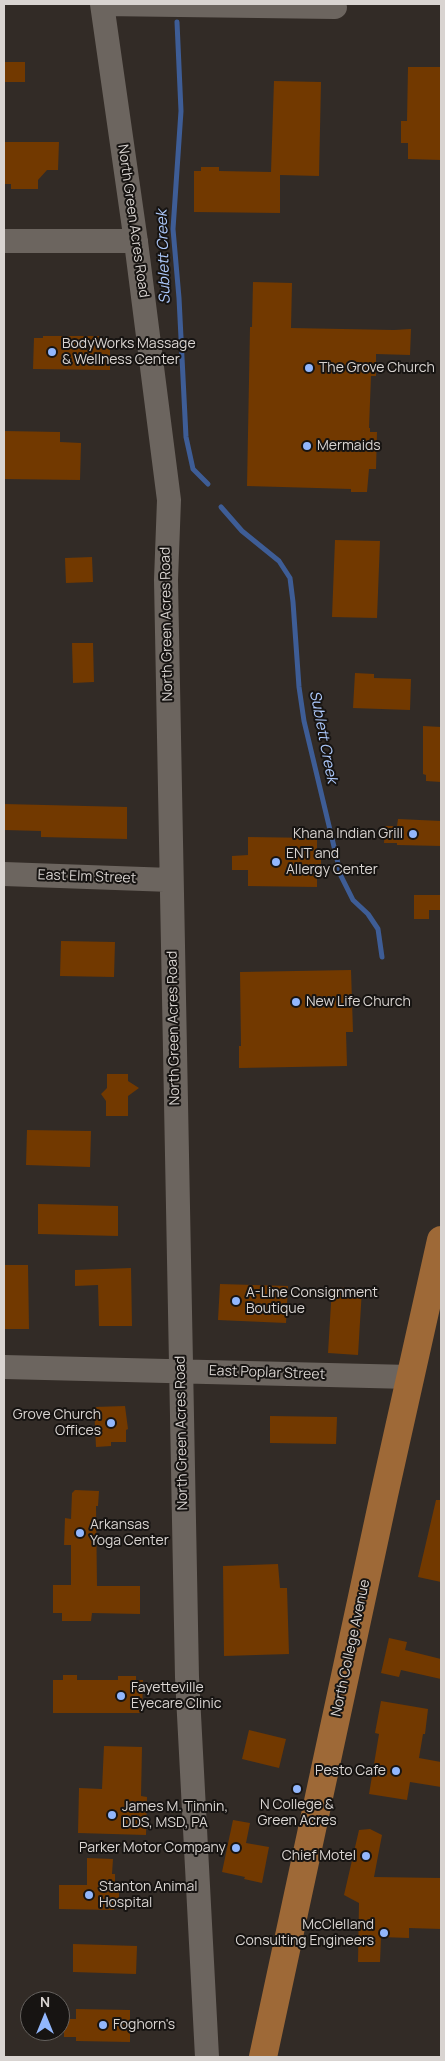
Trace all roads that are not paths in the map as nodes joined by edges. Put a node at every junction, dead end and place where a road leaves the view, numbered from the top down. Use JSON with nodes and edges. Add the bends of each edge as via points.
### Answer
{"nodes":[{"id":1,"x":102,"y":4,"type":"edge"},
{"id":2,"x":335,"y":7,"type":"dead end"},
{"id":3,"x":4,"y":241,"type":"edge"},
{"id":4,"x":136,"y":241,"type":"junction"},
{"id":5,"x":4,"y":874,"type":"edge"},
{"id":6,"x":171,"y":880,"type":"junction"},
{"id":7,"x":441,"y":1240,"type":"edge"},
{"id":8,"x":4,"y":1367,"type":"edge"},
{"id":9,"x":181,"y":1370,"type":"junction"},
{"id":10,"x":410,"y":1377,"type":"junction"},
{"id":11,"x":208,"y":2057,"type":"edge"},
{"id":12,"x":263,"y":2057,"type":"edge"}],
"edges":[{"from":1,"to":2,"type":"street"},
{"from":1,"to":4,"type":"street","name":"North Green Acres Road"},
{"from":3,"to":4,"type":"street"},
{"from":4,"to":6,"type":"street","name":"North Green Acres Road","via":[[169,500],[166,580]]},
{"from":5,"to":6,"type":"street","name":"East Elm Street"},
{"from":6,"to":9,"type":"street","name":"North Green Acres Road"},
{"from":7,"to":10,"type":"main road","name":"North College Avenue"},
{"from":8,"to":9,"type":"street","name":"East Poplar Street"},
{"from":9,"to":10,"type":"street","name":"East Poplar Street"},
{"from":9,"to":11,"type":"street","name":"North Green Acres Road","via":[[187,1678]]},
{"from":10,"to":12,"type":"main road","name":"North College Avenue"}]}
